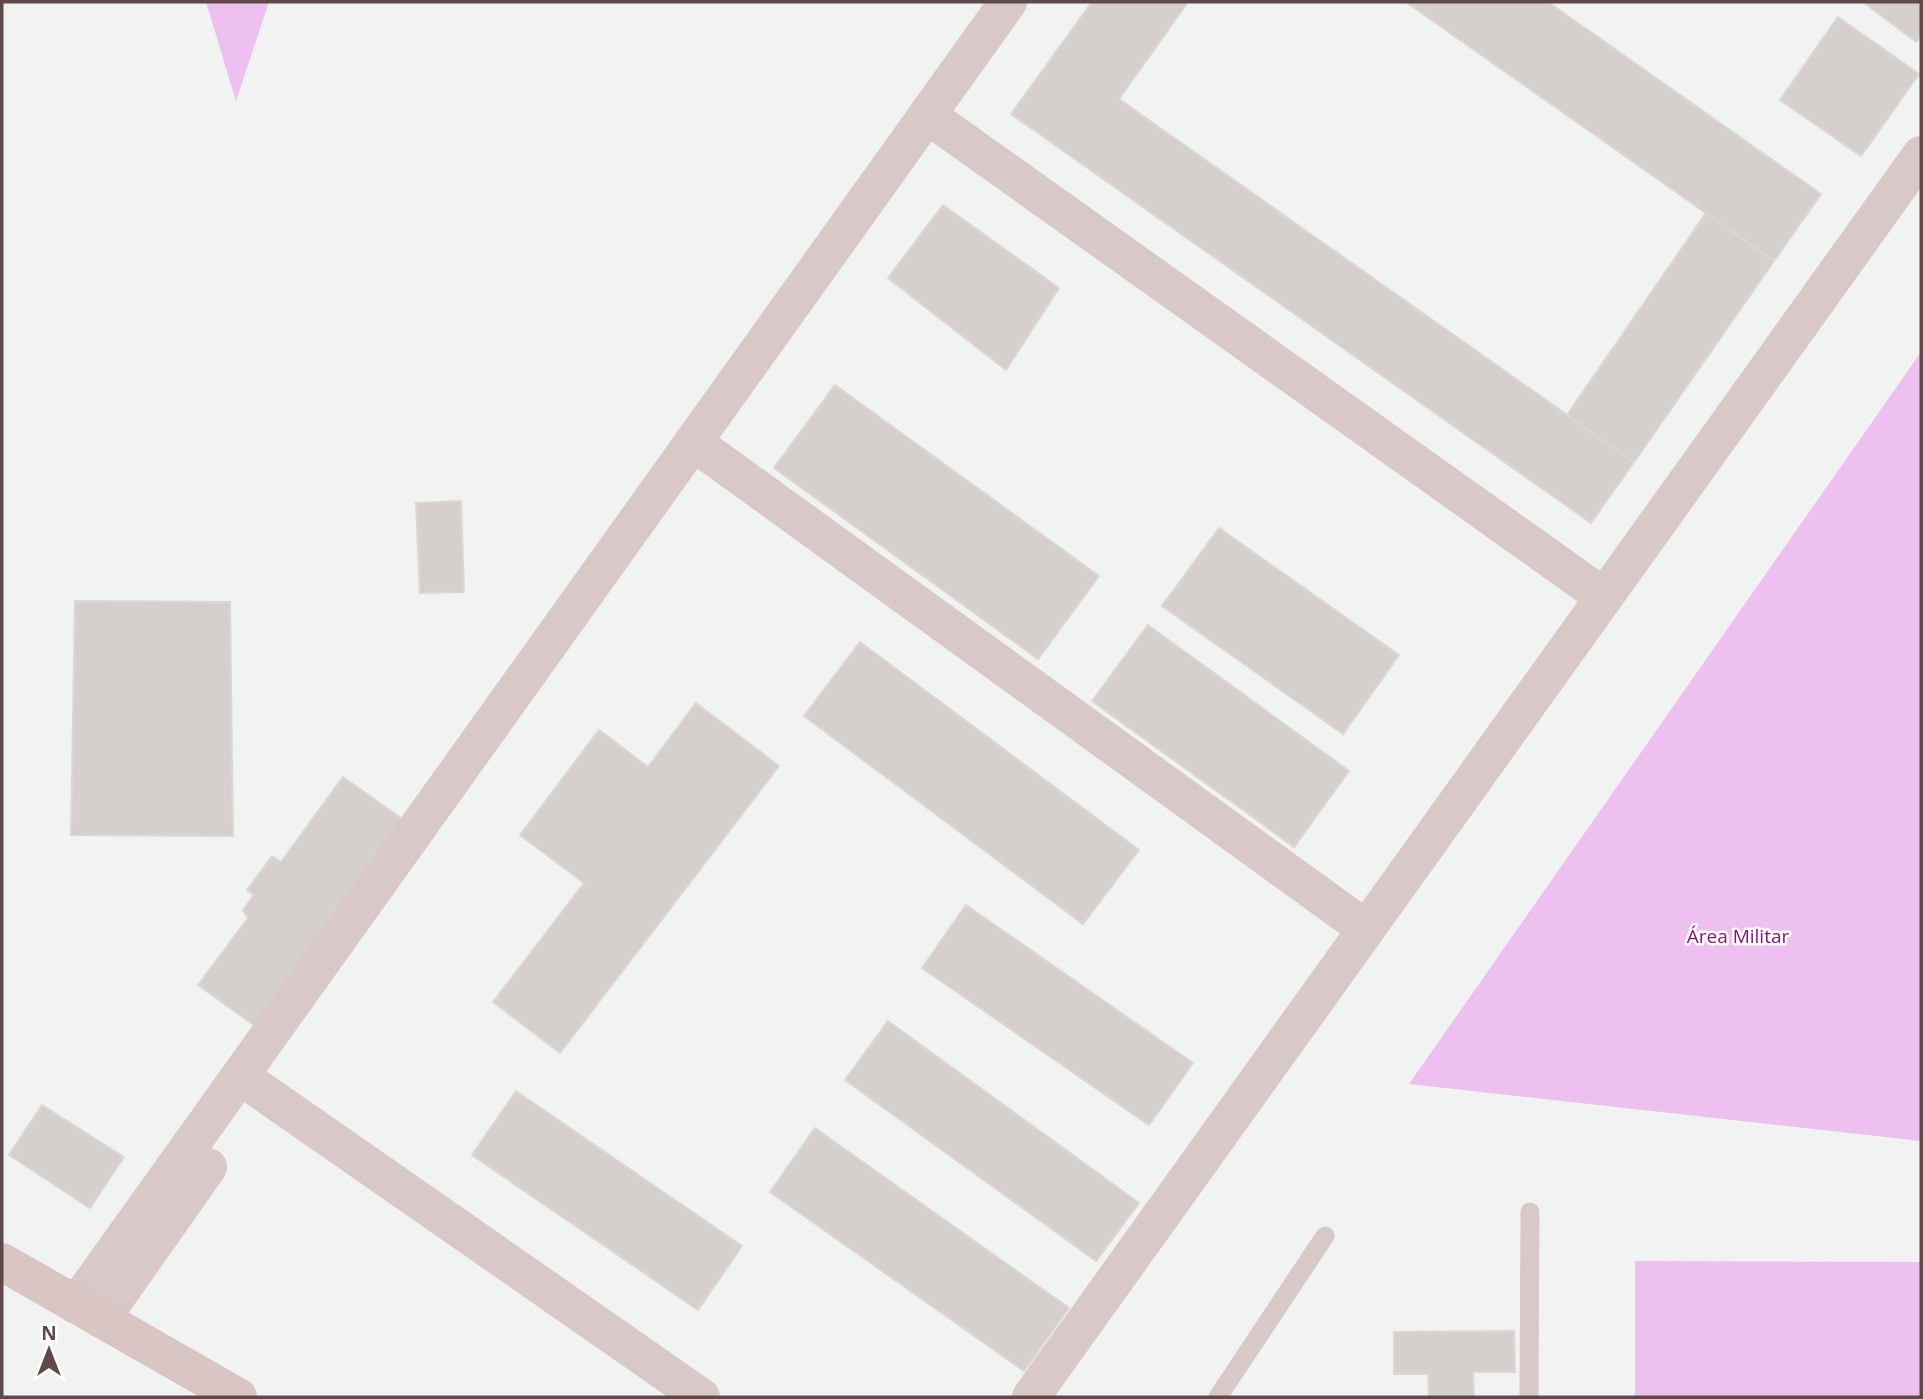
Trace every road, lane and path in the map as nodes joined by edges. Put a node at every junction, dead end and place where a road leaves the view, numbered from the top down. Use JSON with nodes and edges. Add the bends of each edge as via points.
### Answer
{"nodes":[{"id":1,"x":1007,"y":2,"type":"edge"},
{"id":2,"x":927,"y":115,"type":"junction"},
{"id":3,"x":1921,"y":155,"type":"edge"},
{"id":4,"x":694,"y":442,"type":"junction"},
{"id":5,"x":1604,"y":597,"type":"junction"},
{"id":6,"x":1366,"y":929,"type":"junction"},
{"id":7,"x":250,"y":1083,"type":"junction"},
{"id":8,"x":1530,"y":1212,"type":"dead end"},
{"id":9,"x":1325,"y":1236,"type":"dead end"},
{"id":10,"x":2,"y":1262,"type":"edge"},
{"id":11,"x":89,"y":1304,"type":"junction"},
{"id":12,"x":238,"y":1397,"type":"edge"},
{"id":13,"x":701,"y":1397,"type":"edge"},
{"id":14,"x":1031,"y":1397,"type":"edge"},
{"id":15,"x":1218,"y":1397,"type":"edge"},
{"id":16,"x":1528,"y":1397,"type":"edge"}],
"edges":[{"from":1,"to":2,"type":"street"},
{"from":2,"to":4,"type":"street"},
{"from":2,"to":5,"type":"street"},
{"from":3,"to":5,"type":"street"},
{"from":4,"to":6,"type":"street"},
{"from":4,"to":7,"type":"street"},
{"from":5,"to":6,"type":"street"},
{"from":6,"to":14,"type":"street"},
{"from":7,"to":11,"type":"street"},
{"from":7,"to":13,"type":"street"},
{"from":8,"to":16,"type":"lane"},
{"from":9,"to":15,"type":"lane"},
{"from":10,"to":11,"type":"main road"},
{"from":11,"to":12,"type":"main road"}]}
